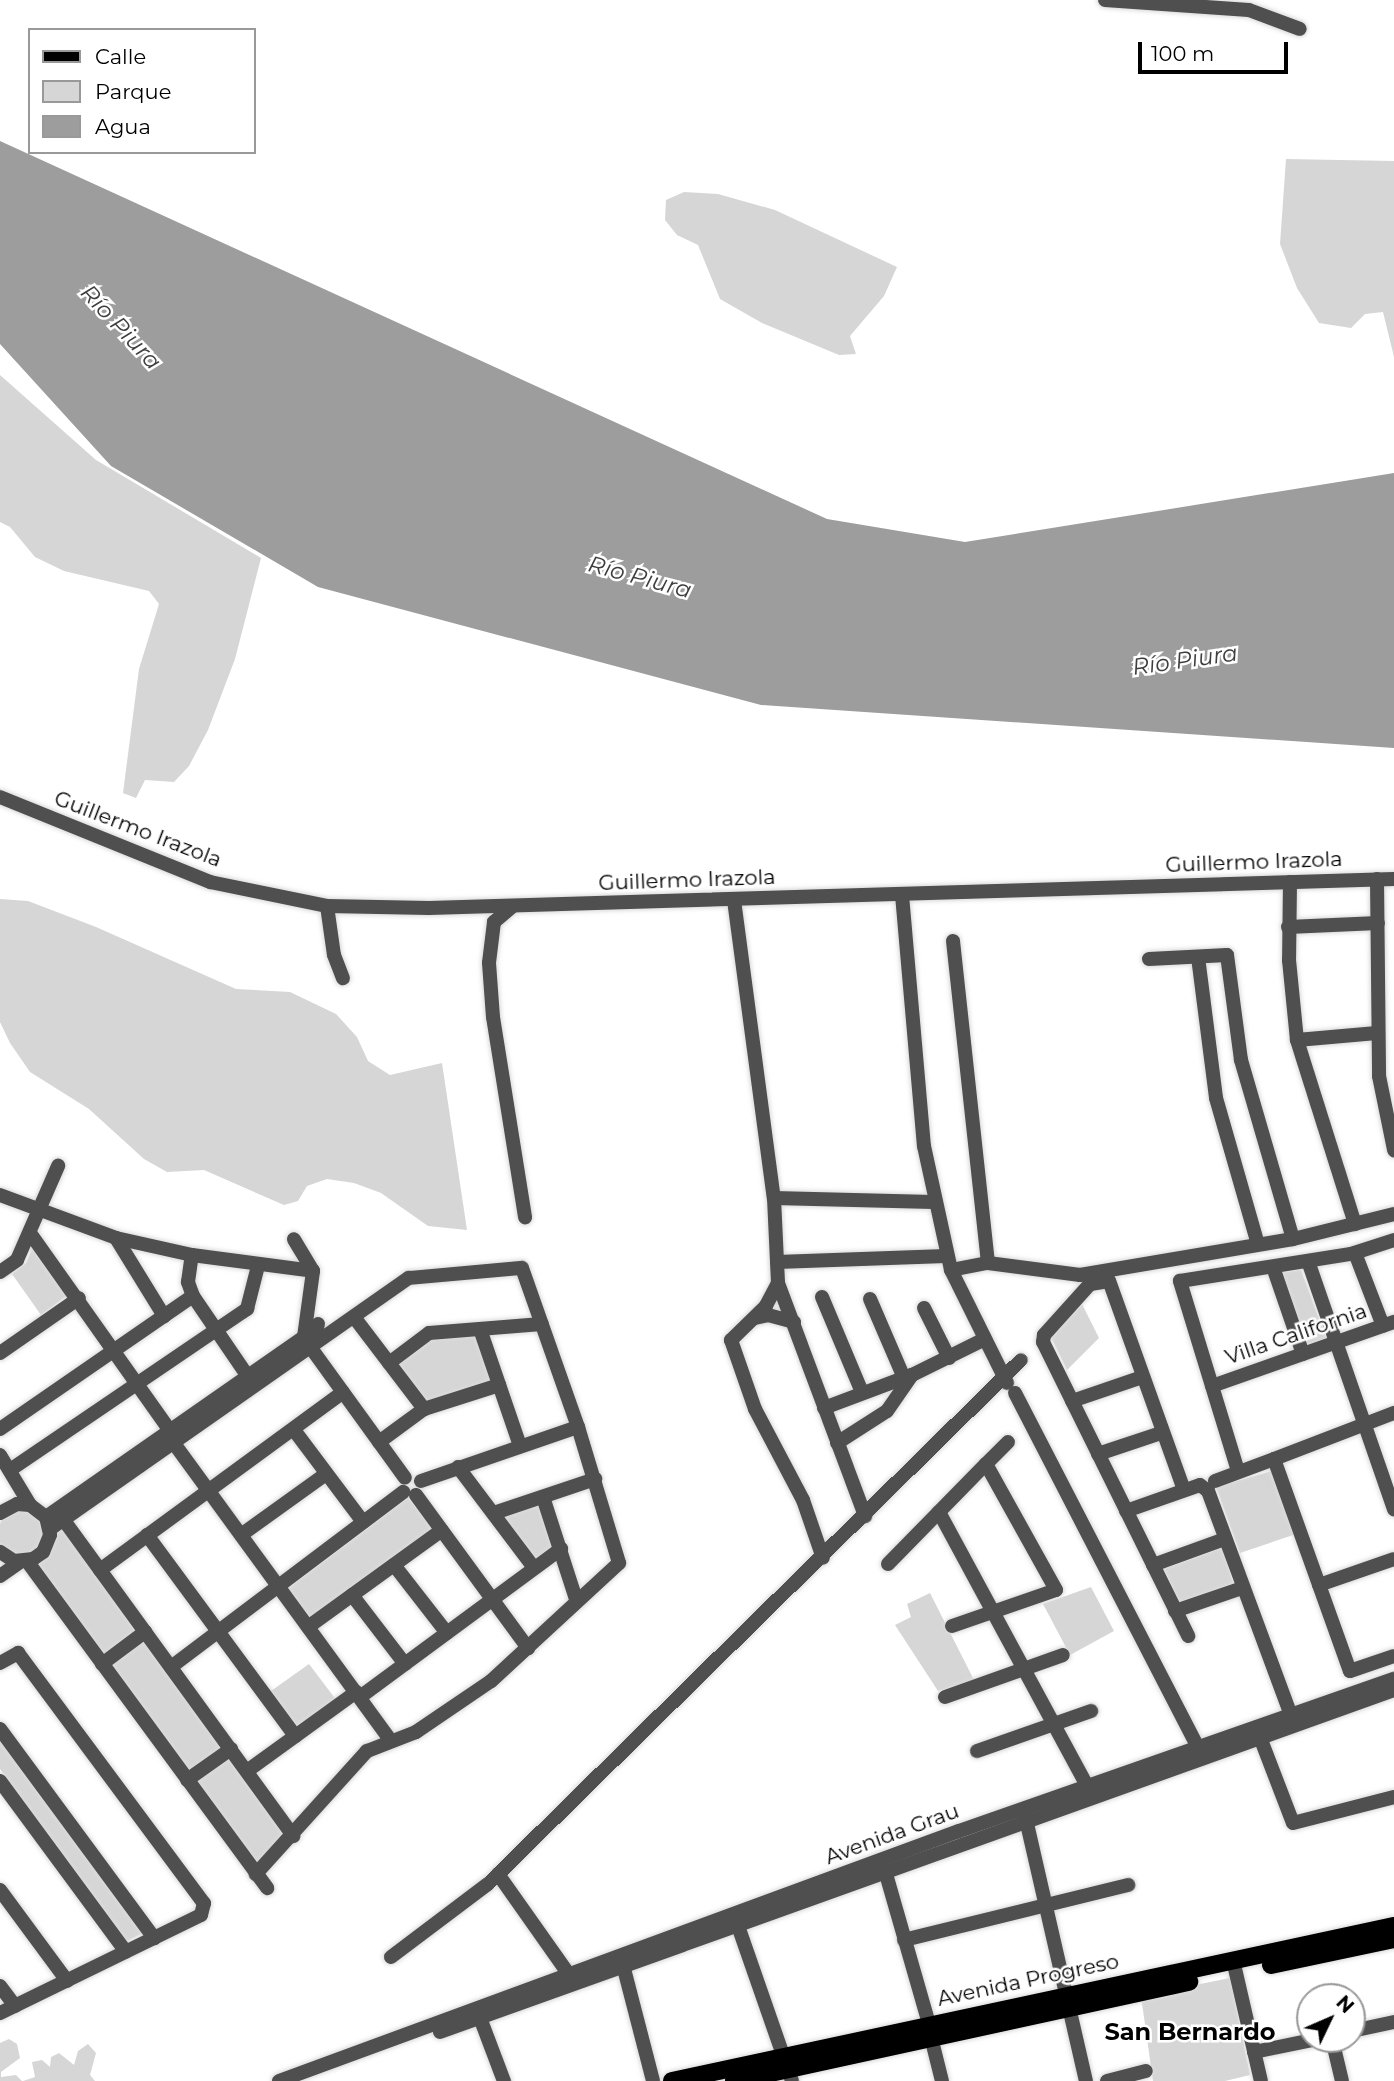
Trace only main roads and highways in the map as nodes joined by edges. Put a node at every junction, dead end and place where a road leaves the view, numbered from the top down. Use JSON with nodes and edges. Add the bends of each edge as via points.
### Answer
{"nodes":[{"id":1,"x":1394,"y":1926,"type":"edge"},
{"id":2,"x":1394,"y":1939,"type":"edge"},
{"id":3,"x":1234,"y":1966,"type":"junction"},
{"id":4,"x":789,"y":2069,"type":"edge"},
{"id":5,"x":671,"y":2081,"type":"edge"},
{"id":6,"x":734,"y":2081,"type":"edge"}],
"edges":[{"from":1,"to":3,"type":"main road","name":"Avenida Progreso"},
{"from":2,"to":3,"type":"main road","name":"Avenida Progreso"},
{"from":3,"to":4,"type":"main road","name":"Avenida Progreso","via":[[930,2031]]},
{"from":4,"to":5,"type":"main road","name":"Avenida Progreso"},
{"from":4,"to":6,"type":"main road","name":"Avenida Progreso"}]}
